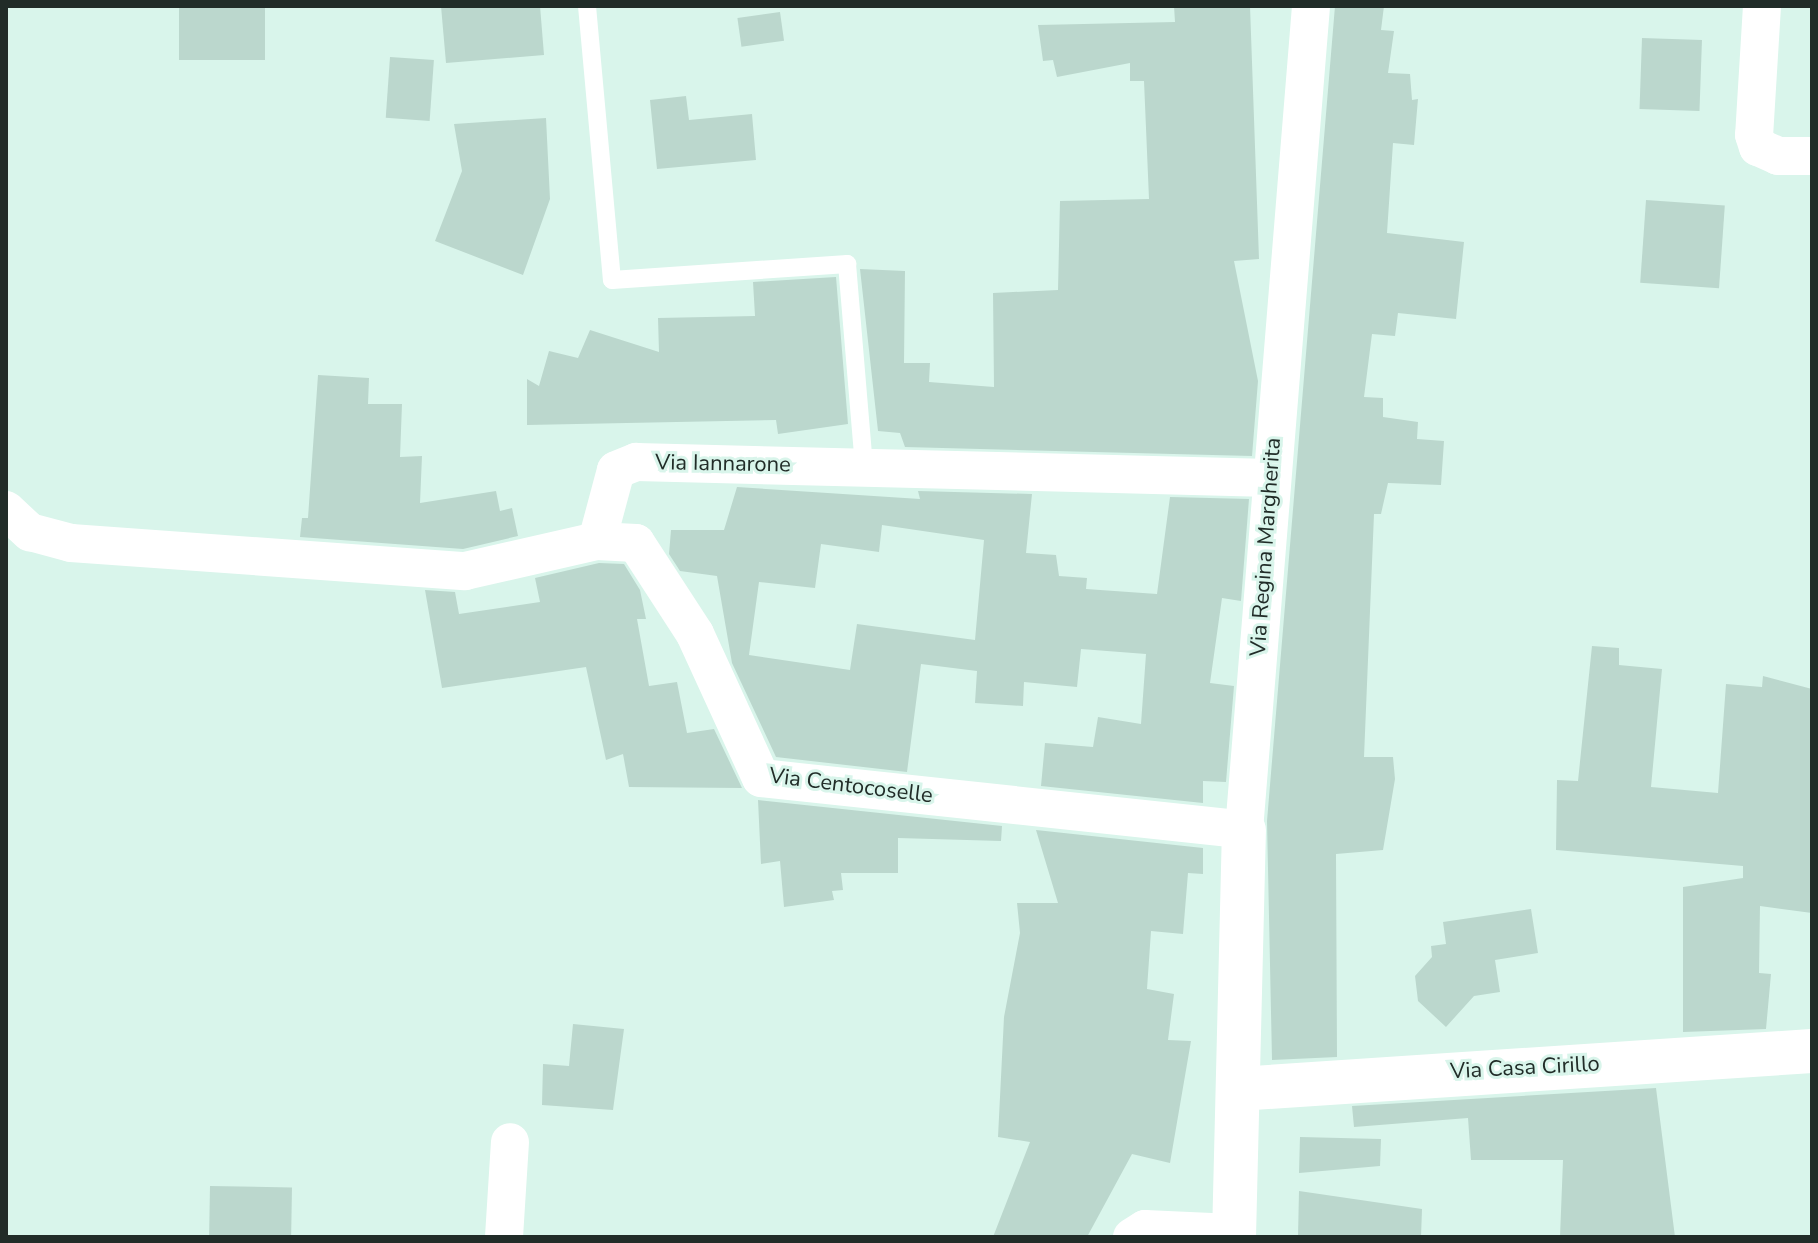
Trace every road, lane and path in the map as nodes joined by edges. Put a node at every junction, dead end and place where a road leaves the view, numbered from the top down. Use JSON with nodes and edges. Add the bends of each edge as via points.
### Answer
{"nodes":[{"id":1,"x":587,"y":6,"type":"edge"},
{"id":2,"x":1311,"y":6,"type":"edge"},
{"id":3,"x":1762,"y":6,"type":"edge"},
{"id":4,"x":1812,"y":156,"type":"edge"},
{"id":5,"x":864,"y":467,"type":"junction"},
{"id":6,"x":1271,"y":478,"type":"junction"},
{"id":7,"x":6,"y":510,"type":"edge"},
{"id":8,"x":597,"y":541,"type":"junction"},
{"id":9,"x":1244,"y":830,"type":"junction"},
{"id":10,"x":1812,"y":1051,"type":"edge"},
{"id":11,"x":1238,"y":1089,"type":"junction"},
{"id":12,"x":510,"y":1142,"type":"dead end"},
{"id":13,"x":1234,"y":1235,"type":"edge"},
{"id":14,"x":504,"y":1237,"type":"edge"},
{"id":15,"x":1132,"y":1237,"type":"edge"}],
"edges":[{"from":1,"to":5,"type":"lane","via":[[612,280],[847,264]]},
{"from":2,"to":6,"type":"street","name":"Via Regina Margherita"},
{"from":3,"to":4,"type":"street","via":[[1754,135],[1758,147],[1778,156]]},
{"from":5,"to":6,"type":"street","name":"Via Iannarone"},
{"from":5,"to":8,"type":"street","name":"Via Iannarone","via":[[636,462],[616,470]]},
{"from":6,"to":9,"type":"street","name":"Via Regina Margherita"},
{"from":7,"to":8,"type":"street","via":[[30,532],[71,543],[465,571]]},
{"from":8,"to":9,"type":"street","name":"Via Centocoselle","via":[[645,549],[695,634],[761,778]]},
{"from":9,"to":11,"type":"street","name":"Via Regina Margherita"},
{"from":10,"to":11,"type":"street","name":"Via Casa Cirillo"},
{"from":11,"to":13,"type":"street","name":"Via Regina Margherita"},
{"from":12,"to":14,"type":"street"},
{"from":13,"to":15,"type":"street","via":[[1145,1229]]}]}
